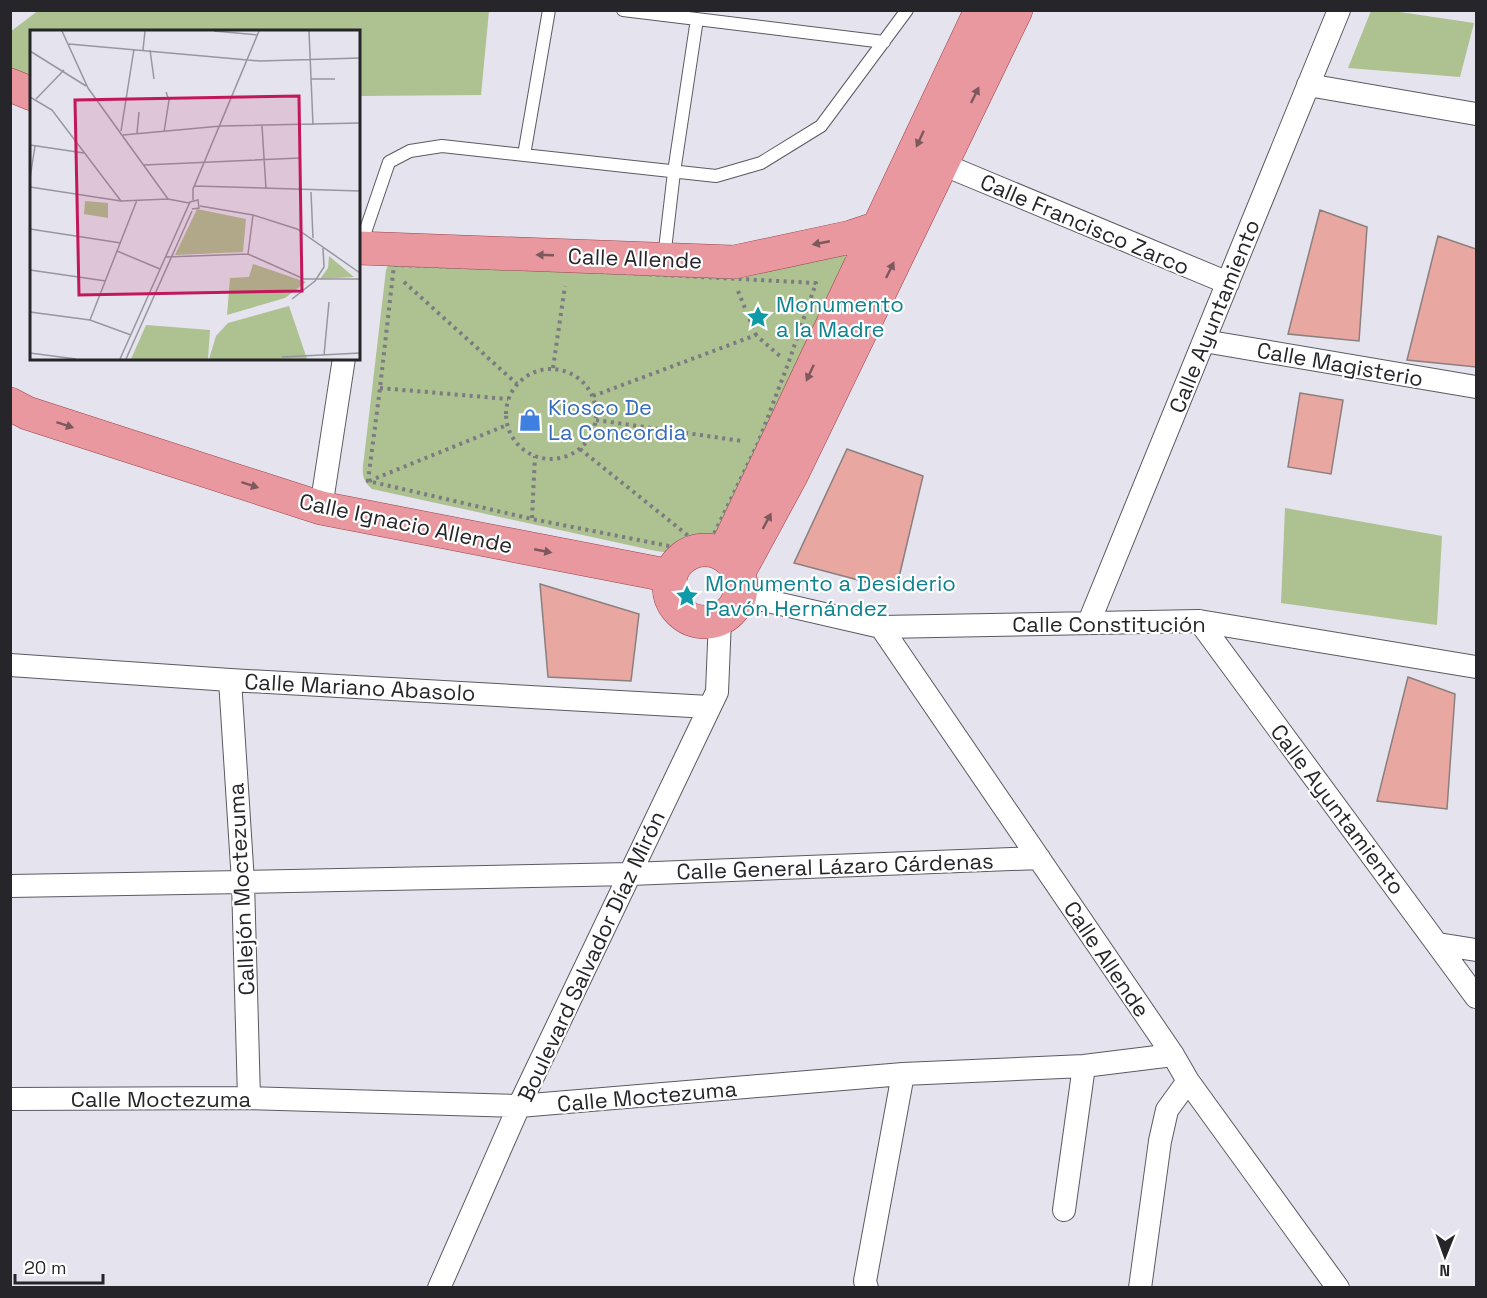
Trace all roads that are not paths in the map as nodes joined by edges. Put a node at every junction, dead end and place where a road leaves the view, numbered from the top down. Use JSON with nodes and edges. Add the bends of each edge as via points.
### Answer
{"nodes":[{"id":1,"x":549,"y":10,"type":"edge"},
{"id":2,"x":623,"y":10,"type":"edge"},
{"id":3,"x":907,"y":10,"type":"edge"},
{"id":4,"x":981,"y":10,"type":"edge"},
{"id":5,"x":1016,"y":10,"type":"edge"},
{"id":6,"x":1338,"y":10,"type":"edge"},
{"id":7,"x":698,"y":20,"type":"junction"},
{"id":8,"x":884,"y":42,"type":"junction"},
{"id":9,"x":10,"y":85,"type":"edge"},
{"id":10,"x":1308,"y":85,"type":"junction"},
{"id":11,"x":30,"y":93,"type":"edge"},
{"id":12,"x":1476,"y":114,"type":"edge"},
{"id":13,"x":524,"y":155,"type":"junction"},
{"id":14,"x":942,"y":164,"type":"junction"},
{"id":15,"x":674,"y":172,"type":"junction"},
{"id":16,"x":892,"y":234,"type":"junction"},
{"id":17,"x":360,"y":249,"type":"edge"},
{"id":18,"x":360,"y":252,"type":"edge"},
{"id":19,"x":664,"y":260,"type":"junction"},
{"id":20,"x":1228,"y":283,"type":"junction"},
{"id":21,"x":1204,"y":341,"type":"junction"},
{"id":22,"x":344,"y":360,"type":"edge"},
{"id":23,"x":1476,"y":387,"type":"edge"},
{"id":24,"x":10,"y":404,"type":"edge"},
{"id":25,"x":321,"y":508,"type":"junction"},
{"id":26,"x":710,"y":566,"type":"junction"},
{"id":27,"x":720,"y":619,"type":"junction"},
{"id":28,"x":1199,"y":621,"type":"junction"},
{"id":29,"x":1089,"y":622,"type":"junction"},
{"id":30,"x":881,"y":627,"type":"junction"},
{"id":31,"x":10,"y":665,"type":"edge"},
{"id":32,"x":1476,"y":667,"type":"edge"},
{"id":33,"x":230,"y":680,"type":"junction"},
{"id":34,"x":709,"y":707,"type":"junction"},
{"id":35,"x":1039,"y":858,"type":"junction"},
{"id":36,"x":630,"y":873,"type":"junction"},
{"id":37,"x":243,"y":882,"type":"junction"},
{"id":38,"x":10,"y":886,"type":"edge"},
{"id":39,"x":1438,"y":944,"type":"junction"},
{"id":40,"x":1476,"y":950,"type":"edge"},
{"id":41,"x":1476,"y":997,"type":"edge"},
{"id":42,"x":1173,"y":1055,"type":"junction"},
{"id":43,"x":1083,"y":1066,"type":"junction"},
{"id":44,"x":903,"y":1074,"type":"junction"},
{"id":45,"x":1188,"y":1081,"type":"junction"},
{"id":46,"x":249,"y":1098,"type":"junction"},
{"id":47,"x":10,"y":1099,"type":"edge"},
{"id":48,"x":519,"y":1106,"type":"junction"},
{"id":49,"x":1064,"y":1210,"type":"dead end"},
{"id":50,"x":439,"y":1287,"type":"edge"},
{"id":51,"x":867,"y":1287,"type":"edge"},
{"id":52,"x":1140,"y":1287,"type":"edge"},
{"id":53,"x":1338,"y":1287,"type":"edge"}],
"edges":[{"from":1,"to":13,"type":"lane"},
{"from":2,"to":7,"type":"lane"},
{"from":3,"to":8,"type":"lane"},
{"from":4,"to":16,"type":"main road","one_way":true},
{"from":14,"to":5,"type":"main road","one_way":true},
{"from":6,"to":10,"type":"street","name":"Calle Ayuntamiento"},
{"from":7,"to":8,"type":"lane"},
{"from":7,"to":15,"type":"lane"},
{"from":8,"to":15,"type":"lane","via":[[821,126],[781,151],[761,163],[716,176]]},
{"from":9,"to":11,"type":"main road"},
{"from":10,"to":12,"type":"street"},
{"from":10,"to":20,"type":"street","name":"Calle Ayuntamiento"},
{"from":13,"to":15,"type":"lane"},
{"from":13,"to":17,"type":"lane","via":[[442,146],[410,151],[389,162]]},
{"from":14,"to":16,"type":"main road"},
{"from":14,"to":20,"type":"street","name":"Calle Francisco Zarco"},
{"from":15,"to":19,"type":"lane"},
{"from":16,"to":19,"type":"main road","name":"Calle Allende","one_way":true,"via":[[850,237],[734,262]]},
{"from":16,"to":26,"type":"main road"},
{"from":19,"to":18,"type":"main road","name":"Calle Allende","one_way":true},
{"from":20,"to":21,"type":"street","name":"Calle Ayuntamiento"},
{"from":21,"to":23,"type":"street","name":"Calle Magisterio"},
{"from":21,"to":29,"type":"street","name":"Calle Ayuntamiento"},
{"from":22,"to":25,"type":"street"},
{"from":24,"to":25,"type":"main road","name":"Calle Ignacio Allende","one_way":true,"via":[[27,413]]},
{"from":25,"to":26,"type":"main road","name":"Calle Ignacio Allende","one_way":true},
{"from":26,"to":27,"type":"main road","via":[[730,613]]},
{"from":26,"to":27,"type":"main road","via":[[669,585],[671,597],[676,608],[696,621]]},
{"from":26,"to":30,"type":"street","name":"Calle Constitución"},
{"from":27,"to":34,"type":"street","name":"Boulevard Salvador Díaz Mirón","via":[[717,692]]},
{"from":28,"to":29,"type":"street","name":"Calle Constitución"},
{"from":28,"to":32,"type":"street","name":"Calle Constitución"},
{"from":28,"to":39,"type":"street","name":"Calle Ayuntamiento"},
{"from":29,"to":30,"type":"street","name":"Calle Constitución"},
{"from":30,"to":35,"type":"street","name":"Calle Allende"},
{"from":31,"to":33,"type":"street","name":"Calle Mariano Abasolo"},
{"from":33,"to":34,"type":"street","name":"Calle Mariano Abasolo"},
{"from":33,"to":37,"type":"street","name":"Callejón Moctezuma"},
{"from":34,"to":36,"type":"street","name":"Boulevard Salvador Díaz Mirón"},
{"from":35,"to":36,"type":"street","name":"Calle General Lázaro Cárdenas"},
{"from":35,"to":42,"type":"street","name":"Calle Allende"},
{"from":36,"to":37,"type":"street"},
{"from":36,"to":48,"type":"street","name":"Boulevard Salvador Díaz Mirón"},
{"from":37,"to":38,"type":"street"},
{"from":37,"to":46,"type":"street","name":"Callejón Moctezuma"},
{"from":39,"to":40,"type":"street"},
{"from":39,"to":41,"type":"street","name":"Calle Ayuntamiento"},
{"from":42,"to":43,"type":"street","name":"Calle Moctezuma"},
{"from":42,"to":45,"type":"street","name":"Calle Allende"},
{"from":43,"to":44,"type":"street","name":"Calle Moctezuma"},
{"from":43,"to":49,"type":"street"},
{"from":44,"to":48,"type":"street","name":"Calle Moctezuma"},
{"from":44,"to":51,"type":"street"},
{"from":45,"to":52,"type":"street","via":[[1167,1110]]},
{"from":45,"to":53,"type":"street","name":"Calle Allende"},
{"from":46,"to":47,"type":"street","name":"Calle Moctezuma"},
{"from":46,"to":48,"type":"street","name":"Calle Moctezuma"},
{"from":48,"to":50,"type":"street","name":"Boulevard Salvador Díaz Mirón"}]}
